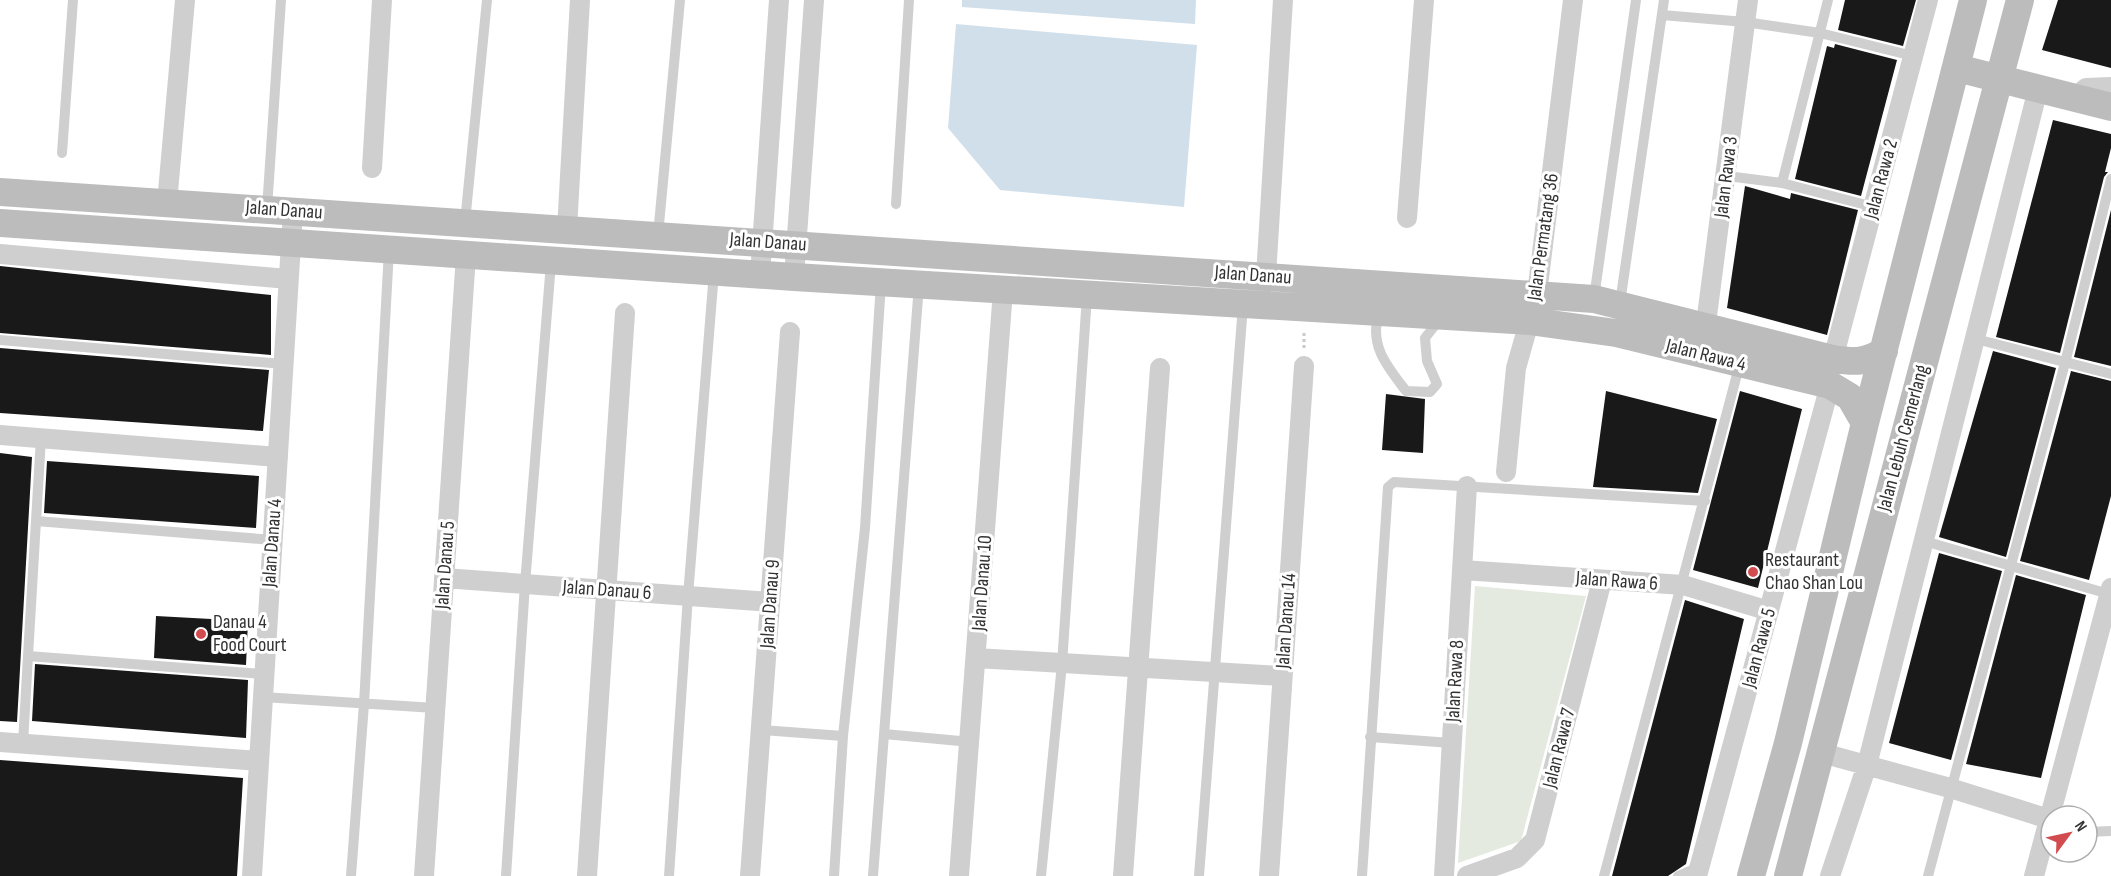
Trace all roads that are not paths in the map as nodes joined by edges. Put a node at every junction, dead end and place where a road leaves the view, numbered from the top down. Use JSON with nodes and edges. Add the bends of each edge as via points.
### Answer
{"nodes":[{"id":1,"x":73,"y":0,"type":"edge"},
{"id":2,"x":185,"y":0,"type":"edge"},
{"id":3,"x":281,"y":0,"type":"edge"},
{"id":4,"x":382,"y":0,"type":"edge"},
{"id":5,"x":487,"y":0,"type":"edge"},
{"id":6,"x":580,"y":0,"type":"edge"},
{"id":7,"x":680,"y":0,"type":"edge"},
{"id":8,"x":779,"y":0,"type":"edge"},
{"id":9,"x":814,"y":0,"type":"edge"},
{"id":10,"x":909,"y":0,"type":"edge"},
{"id":11,"x":1282,"y":0,"type":"edge"},
{"id":12,"x":1424,"y":0,"type":"edge"},
{"id":13,"x":1573,"y":0,"type":"edge"},
{"id":14,"x":1636,"y":0,"type":"edge"},
{"id":15,"x":1664,"y":0,"type":"edge"},
{"id":16,"x":1748,"y":0,"type":"edge"},
{"id":17,"x":1828,"y":0,"type":"edge"},
{"id":18,"x":1928,"y":0,"type":"edge"},
{"id":19,"x":1973,"y":0,"type":"edge"},
{"id":20,"x":2020,"y":0,"type":"edge"},
{"id":21,"x":1662,"y":15,"type":"junction"},
{"id":22,"x":1745,"y":22,"type":"junction"},
{"id":23,"x":1820,"y":33,"type":"junction"},
{"id":24,"x":1913,"y":56,"type":"junction"},
{"id":25,"x":1958,"y":68,"type":"junction"},
{"id":26,"x":2000,"y":79,"type":"junction"},
{"id":27,"x":2111,"y":87,"type":"edge"},
{"id":28,"x":2038,"y":89,"type":"junction"},
{"id":29,"x":2075,"y":98,"type":"junction"},
{"id":30,"x":2111,"y":107,"type":"edge"},
{"id":31,"x":1990,"y":113,"type":"junction"},
{"id":32,"x":62,"y":153,"type":"dead end"},
{"id":33,"x":372,"y":168,"type":"dead end"},
{"id":34,"x":1726,"y":176,"type":"junction"},
{"id":35,"x":2111,"y":179,"type":"edge"},
{"id":36,"x":1782,"y":183,"type":"junction"},
{"id":37,"x":0,"y":192,"type":"edge"},
{"id":38,"x":167,"y":203,"type":"junction"},
{"id":39,"x":896,"y":204,"type":"dead end"},
{"id":40,"x":1874,"y":207,"type":"junction"},
{"id":41,"x":280,"y":210,"type":"junction"},
{"id":42,"x":1407,"y":218,"type":"dead end"},
{"id":43,"x":465,"y":222,"type":"junction"},
{"id":44,"x":0,"y":223,"type":"edge"},
{"id":45,"x":567,"y":229,"type":"junction"},
{"id":46,"x":658,"y":235,"type":"junction"},
{"id":47,"x":762,"y":242,"type":"junction"},
{"id":48,"x":291,"y":243,"type":"junction"},
{"id":49,"x":797,"y":244,"type":"junction"},
{"id":50,"x":389,"y":250,"type":"junction"},
{"id":51,"x":0,"y":254,"type":"edge"},
{"id":52,"x":466,"y":255,"type":"junction"},
{"id":53,"x":551,"y":261,"type":"junction"},
{"id":54,"x":714,"y":272,"type":"junction"},
{"id":55,"x":760,"y":275,"type":"junction"},
{"id":56,"x":1266,"y":276,"type":"junction"},
{"id":57,"x":794,"y":277,"type":"junction"},
{"id":58,"x":288,"y":279,"type":"junction"},
{"id":59,"x":880,"y":282,"type":"junction"},
{"id":60,"x":919,"y":285,"type":"junction"},
{"id":61,"x":1003,"y":290,"type":"junction"},
{"id":62,"x":1537,"y":294,"type":"junction"},
{"id":63,"x":1087,"y":295,"type":"junction"},
{"id":64,"x":1607,"y":301,"type":"junction"},
{"id":65,"x":1243,"y":304,"type":"junction"},
{"id":66,"x":1378,"y":312,"type":"junction"},
{"id":67,"x":625,"y":313,"type":"dead end"},
{"id":68,"x":1443,"y":316,"type":"junction"},
{"id":69,"x":1529,"y":321,"type":"junction"},
{"id":70,"x":790,"y":332,"type":"dead end"},
{"id":71,"x":1977,"y":339,"type":"junction"},
{"id":72,"x":0,"y":340,"type":"edge"},
{"id":73,"x":1704,"y":340,"type":"junction"},
{"id":74,"x":1884,"y":351,"type":"junction"},
{"id":75,"x":1740,"y":363,"type":"junction"},
{"id":76,"x":2066,"y":363,"type":"junction"},
{"id":77,"x":284,"y":364,"type":"junction"},
{"id":78,"x":1304,"y":366,"type":"road end"},
{"id":79,"x":1160,"y":368,"type":"dead end"},
{"id":80,"x":1832,"y":372,"type":"junction"},
{"id":81,"x":2111,"y":374,"type":"edge"},
{"id":82,"x":1865,"y":423,"type":"junction"},
{"id":83,"x":0,"y":435,"type":"edge"},
{"id":84,"x":41,"y":438,"type":"junction"},
{"id":85,"x":278,"y":456,"type":"junction"},
{"id":86,"x":1506,"y":472,"type":"dead end"},
{"id":87,"x":1467,"y":486,"type":"junction"},
{"id":88,"x":1706,"y":501,"type":"junction"},
{"id":89,"x":36,"y":521,"type":"junction"},
{"id":90,"x":273,"y":540,"type":"junction"},
{"id":91,"x":1924,"y":541,"type":"junction"},
{"id":92,"x":2010,"y":567,"type":"junction"},
{"id":93,"x":1462,"y":570,"type":"junction"},
{"id":94,"x":444,"y":578,"type":"junction"},
{"id":95,"x":1602,"y":580,"type":"junction"},
{"id":96,"x":525,"y":584,"type":"junction"},
{"id":97,"x":1683,"y":585,"type":"junction"},
{"id":98,"x":606,"y":590,"type":"junction"},
{"id":99,"x":2110,"y":591,"type":"edge"},
{"id":100,"x":688,"y":596,"type":"junction"},
{"id":101,"x":770,"y":602,"type":"junction"},
{"id":102,"x":1769,"y":611,"type":"junction"},
{"id":103,"x":28,"y":656,"type":"junction"},
{"id":104,"x":976,"y":658,"type":"junction"},
{"id":105,"x":1062,"y":664,"type":"junction"},
{"id":106,"x":1140,"y":669,"type":"junction"},
{"id":107,"x":264,"y":674,"type":"junction"},
{"id":108,"x":1216,"y":674,"type":"junction"},
{"id":109,"x":1282,"y":676,"type":"junction"},
{"id":110,"x":263,"y":697,"type":"junction"},
{"id":111,"x":364,"y":704,"type":"junction"},
{"id":112,"x":435,"y":708,"type":"junction"},
{"id":113,"x":761,"y":730,"type":"junction"},
{"id":114,"x":884,"y":734,"type":"junction"},
{"id":115,"x":843,"y":736,"type":"junction"},
{"id":116,"x":1370,"y":737,"type":"junction"},
{"id":117,"x":0,"y":742,"type":"edge"},
{"id":118,"x":971,"y":742,"type":"junction"},
{"id":119,"x":23,"y":743,"type":"junction"},
{"id":120,"x":1452,"y":743,"type":"junction"},
{"id":121,"x":1822,"y":753,"type":"junction"},
{"id":122,"x":259,"y":761,"type":"junction"},
{"id":123,"x":1867,"y":765,"type":"junction"},
{"id":124,"x":1950,"y":788,"type":"junction"},
{"id":125,"x":1812,"y":789,"type":"junction"},
{"id":126,"x":2055,"y":804,"type":"edge"},
{"id":127,"x":2039,"y":826,"type":"edge"},
{"id":128,"x":2039,"y":860,"type":"edge"},
{"id":129,"x":1698,"y":872,"type":"edge"},
{"id":130,"x":252,"y":876,"type":"edge"},
{"id":131,"x":351,"y":876,"type":"edge"},
{"id":132,"x":424,"y":876,"type":"edge"},
{"id":133,"x":506,"y":876,"type":"edge"},
{"id":134,"x":587,"y":876,"type":"edge"},
{"id":135,"x":669,"y":876,"type":"edge"},
{"id":136,"x":750,"y":876,"type":"edge"},
{"id":137,"x":834,"y":876,"type":"edge"},
{"id":138,"x":873,"y":876,"type":"edge"},
{"id":139,"x":959,"y":876,"type":"edge"},
{"id":140,"x":1041,"y":876,"type":"edge"},
{"id":141,"x":1123,"y":876,"type":"edge"},
{"id":142,"x":1199,"y":876,"type":"edge"},
{"id":143,"x":1269,"y":876,"type":"edge"},
{"id":144,"x":1362,"y":876,"type":"edge"},
{"id":145,"x":1444,"y":876,"type":"edge"},
{"id":146,"x":1467,"y":876,"type":"edge"},
{"id":147,"x":1604,"y":876,"type":"edge"},
{"id":148,"x":1678,"y":876,"type":"edge"},
{"id":149,"x":1750,"y":876,"type":"edge"},
{"id":150,"x":1788,"y":876,"type":"edge"},
{"id":151,"x":1830,"y":876,"type":"edge"},
{"id":152,"x":1928,"y":876,"type":"edge"},
{"id":153,"x":2034,"y":876,"type":"edge"}],
"edges":[{"from":1,"to":32,"type":"lane"},
{"from":2,"to":38,"type":"street"},
{"from":3,"to":41,"type":"lane"},
{"from":4,"to":33,"type":"street"},
{"from":5,"to":43,"type":"lane"},
{"from":6,"to":45,"type":"street"},
{"from":7,"to":46,"type":"lane"},
{"from":8,"to":47,"type":"street"},
{"from":9,"to":49,"type":"street"},
{"from":10,"to":39,"type":"lane"},
{"from":11,"to":56,"type":"street"},
{"from":12,"to":42,"type":"street"},
{"from":13,"to":62,"type":"street","name":"Jalan Permatang 36"},
{"from":14,"to":64,"type":"lane"},
{"from":15,"to":21,"type":"lane"},
{"from":16,"to":22,"type":"street","name":"Jalan Rawa 3"},
{"from":17,"to":23,"type":"lane"},
{"from":18,"to":24,"type":"street","name":"Jalan Rawa 2"},
{"from":19,"to":25,"type":"street","name":"Jalan Lebuh Cemerlang"},
{"from":20,"to":26,"type":"street","name":"Jalan Lebuh Cemerlang"},
{"from":21,"to":22,"type":"lane"},
{"from":21,"to":64,"type":"lane"},
{"from":22,"to":23,"type":"lane"},
{"from":22,"to":34,"type":"street","name":"Jalan Rawa 3"},
{"from":23,"to":24,"type":"lane"},
{"from":23,"to":36,"type":"lane"},
{"from":24,"to":40,"type":"street","name":"Jalan Rawa 2"},
{"from":25,"to":26,"type":"street"},
{"from":25,"to":74,"type":"street","name":"Jalan Lebuh Cemerlang"},
{"from":26,"to":28,"type":"street"},
{"from":26,"to":31,"type":"street","name":"Jalan Lebuh Cemerlang"},
{"from":27,"to":29,"type":"street","via":[[2086,88]]},
{"from":28,"to":29,"type":"street"},
{"from":28,"to":31,"type":"street"},
{"from":28,"to":71,"type":"street"},
{"from":29,"to":30,"type":"street"},
{"from":31,"to":121,"type":"street","name":"Jalan Lebuh Cemerlang"},
{"from":34,"to":36,"type":"lane"},
{"from":34,"to":73,"type":"street","name":"Jalan Rawa 3"},
{"from":35,"to":76,"type":"lane"},
{"from":36,"to":40,"type":"lane"},
{"from":37,"to":38,"type":"street","name":"Jalan Danau"},
{"from":38,"to":41,"type":"street","name":"Jalan Danau"},
{"from":40,"to":80,"type":"street","name":"Jalan Rawa 2"},
{"from":41,"to":43,"type":"street","name":"Jalan Danau"},
{"from":41,"to":48,"type":"street","name":"Jalan Danau 4"},
{"from":43,"to":45,"type":"street","name":"Jalan Danau"},
{"from":44,"to":48,"type":"street","name":"Jalan Danau"},
{"from":45,"to":46,"type":"street","name":"Jalan Danau"},
{"from":46,"to":47,"type":"street","name":"Jalan Danau"},
{"from":47,"to":49,"type":"street","name":"Jalan Danau"},
{"from":47,"to":55,"type":"street"},
{"from":48,"to":50,"type":"street","name":"Jalan Danau"},
{"from":48,"to":58,"type":"street","name":"Jalan Danau 4"},
{"from":49,"to":56,"type":"street","name":"Jalan Danau"},
{"from":49,"to":57,"type":"street"},
{"from":50,"to":52,"type":"street","name":"Jalan Danau"},
{"from":50,"to":111,"type":"lane"},
{"from":51,"to":58,"type":"street"},
{"from":52,"to":53,"type":"street","name":"Jalan Danau"},
{"from":52,"to":94,"type":"street","name":"Jalan Danau 5"},
{"from":53,"to":54,"type":"street","name":"Jalan Danau"},
{"from":53,"to":96,"type":"lane"},
{"from":54,"to":55,"type":"street","name":"Jalan Danau"},
{"from":54,"to":100,"type":"lane"},
{"from":55,"to":57,"type":"street","name":"Jalan Danau"},
{"from":56,"to":62,"type":"street","name":"Jalan Danau"},
{"from":57,"to":59,"type":"street","name":"Jalan Danau"},
{"from":58,"to":77,"type":"street","name":"Jalan Danau 4"},
{"from":59,"to":60,"type":"street","name":"Jalan Danau"},
{"from":59,"to":115,"type":"lane","via":[[865,528]]},
{"from":60,"to":61,"type":"street","name":"Jalan Danau"},
{"from":60,"to":114,"type":"lane"},
{"from":61,"to":63,"type":"street","name":"Jalan Danau"},
{"from":61,"to":104,"type":"street","name":"Jalan Danau 10"},
{"from":62,"to":64,"type":"street","name":"Jalan Rawa 4"},
{"from":62,"to":69,"type":"street","name":"Jalan Permatang 36"},
{"from":63,"to":65,"type":"street","name":"Jalan Danau"},
{"from":63,"to":105,"type":"lane"},
{"from":64,"to":73,"type":"street","name":"Jalan Rawa 4"},
{"from":65,"to":66,"type":"street","name":"Jalan Danau"},
{"from":65,"to":108,"type":"lane"},
{"from":66,"to":68,"type":"street","name":"Jalan Danau"},
{"from":66,"to":68,"type":"lane","via":[[1374,331],[1381,358],[1406,391],[1430,392],[1437,384],[1427,361],[1425,338]]},
{"from":67,"to":98,"type":"street"},
{"from":68,"to":69,"type":"street","name":"Jalan Danau"},
{"from":69,"to":73,"type":"street","name":"Jalan Rawa 4"},
{"from":69,"to":86,"type":"street","name":"Jalan Permatang 36","via":[[1516,368]]},
{"from":70,"to":101,"type":"street","name":"Jalan Danau 9"},
{"from":71,"to":76,"type":"lane"},
{"from":71,"to":91,"type":"street"},
{"from":72,"to":77,"type":"lane"},
{"from":73,"to":75,"type":"street","name":"Jalan Rawa 4"},
{"from":73,"to":80,"type":"street","name":"Jalan Rawa 4"},
{"from":74,"to":80,"type":"street","name":"Jalan Rawa 4","via":[[1871,360]]},
{"from":74,"to":82,"type":"street","name":"Jalan Lebuh Cemerlang"},
{"from":75,"to":80,"type":"street","name":"Jalan Rawa 4"},
{"from":75,"to":88,"type":"lane"},
{"from":76,"to":81,"type":"lane"},
{"from":76,"to":92,"type":"lane"},
{"from":77,"to":85,"type":"street","name":"Jalan Danau 4"},
{"from":78,"to":109,"type":"street","name":"Jalan Danau 14"},
{"from":79,"to":106,"type":"street"},
{"from":80,"to":82,"type":"street","name":"Jalan Rawa 4"},
{"from":80,"to":102,"type":"street","name":"Jalan Rawa 5"},
{"from":82,"to":149,"type":"street","name":"Jalan Lebuh Cemerlang","via":[[1788,743]]},
{"from":83,"to":84,"type":"street"},
{"from":84,"to":85,"type":"street"},
{"from":84,"to":89,"type":"lane"},
{"from":85,"to":90,"type":"street","name":"Jalan Danau 4"},
{"from":87,"to":88,"type":"lane"},
{"from":87,"to":93,"type":"street","name":"Jalan Rawa 8"},
{"from":87,"to":116,"type":"lane","via":[[1394,482],[1388,487]]},
{"from":88,"to":97,"type":"lane"},
{"from":89,"to":90,"type":"lane"},
{"from":89,"to":103,"type":"lane"},
{"from":90,"to":107,"type":"street","name":"Jalan Danau 4"},
{"from":91,"to":92,"type":"lane"},
{"from":91,"to":123,"type":"street"},
{"from":92,"to":99,"type":"lane"},
{"from":92,"to":124,"type":"lane"},
{"from":93,"to":95,"type":"street","name":"Jalan Rawa 6"},
{"from":93,"to":120,"type":"street","name":"Jalan Rawa 8"},
{"from":94,"to":96,"type":"street","name":"Jalan Danau 6"},
{"from":94,"to":112,"type":"street","name":"Jalan Danau 5"},
{"from":95,"to":97,"type":"street","name":"Jalan Rawa 6"},
{"from":95,"to":146,"type":"street","name":"Jalan Rawa 7","via":[[1535,840],[1517,858]]},
{"from":96,"to":98,"type":"street","name":"Jalan Danau 6"},
{"from":96,"to":133,"type":"lane"},
{"from":97,"to":102,"type":"street","name":"Jalan Rawa 6"},
{"from":97,"to":147,"type":"lane"},
{"from":98,"to":100,"type":"street","name":"Jalan Danau 6"},
{"from":98,"to":134,"type":"street"},
{"from":99,"to":126,"type":"street"},
{"from":100,"to":101,"type":"street","name":"Jalan Danau 6"},
{"from":100,"to":135,"type":"lane"},
{"from":101,"to":113,"type":"street","name":"Jalan Danau 9"},
{"from":102,"to":129,"type":"street","name":"Jalan Rawa 5"},
{"from":103,"to":107,"type":"lane"},
{"from":103,"to":119,"type":"lane"},
{"from":104,"to":105,"type":"street"},
{"from":104,"to":118,"type":"street","name":"Jalan Danau 10"},
{"from":105,"to":106,"type":"street"},
{"from":105,"to":140,"type":"lane"},
{"from":106,"to":108,"type":"street"},
{"from":106,"to":141,"type":"street"},
{"from":107,"to":110,"type":"street","name":"Jalan Danau 4"},
{"from":108,"to":109,"type":"street"},
{"from":108,"to":142,"type":"lane"},
{"from":109,"to":143,"type":"street","name":"Jalan Danau 14"},
{"from":110,"to":111,"type":"lane"},
{"from":110,"to":122,"type":"street","name":"Jalan Danau 4"},
{"from":111,"to":112,"type":"lane"},
{"from":111,"to":131,"type":"lane"},
{"from":112,"to":132,"type":"street","name":"Jalan Danau 5"},
{"from":113,"to":115,"type":"lane"},
{"from":113,"to":136,"type":"street","name":"Jalan Danau 9"},
{"from":114,"to":118,"type":"lane"},
{"from":114,"to":138,"type":"lane"},
{"from":115,"to":137,"type":"lane"},
{"from":116,"to":120,"type":"lane"},
{"from":116,"to":144,"type":"lane"},
{"from":117,"to":119,"type":"street"},
{"from":118,"to":139,"type":"street","name":"Jalan Danau 10"},
{"from":119,"to":122,"type":"street"},
{"from":120,"to":145,"type":"street","name":"Jalan Rawa 8"},
{"from":121,"to":123,"type":"street"},
{"from":121,"to":125,"type":"street","name":"Jalan Lebuh Cemerlang"},
{"from":122,"to":130,"type":"street","name":"Jalan Danau 4"},
{"from":123,"to":124,"type":"street"},
{"from":123,"to":125,"type":"street","via":[[1826,776]]},
{"from":123,"to":151,"type":"street"},
{"from":124,"to":127,"type":"street"},
{"from":124,"to":152,"type":"lane"},
{"from":125,"to":150,"type":"street","name":"Jalan Lebuh Cemerlang"},
{"from":128,"to":153,"type":"street"},
{"from":129,"to":148,"type":"lane"}]}
